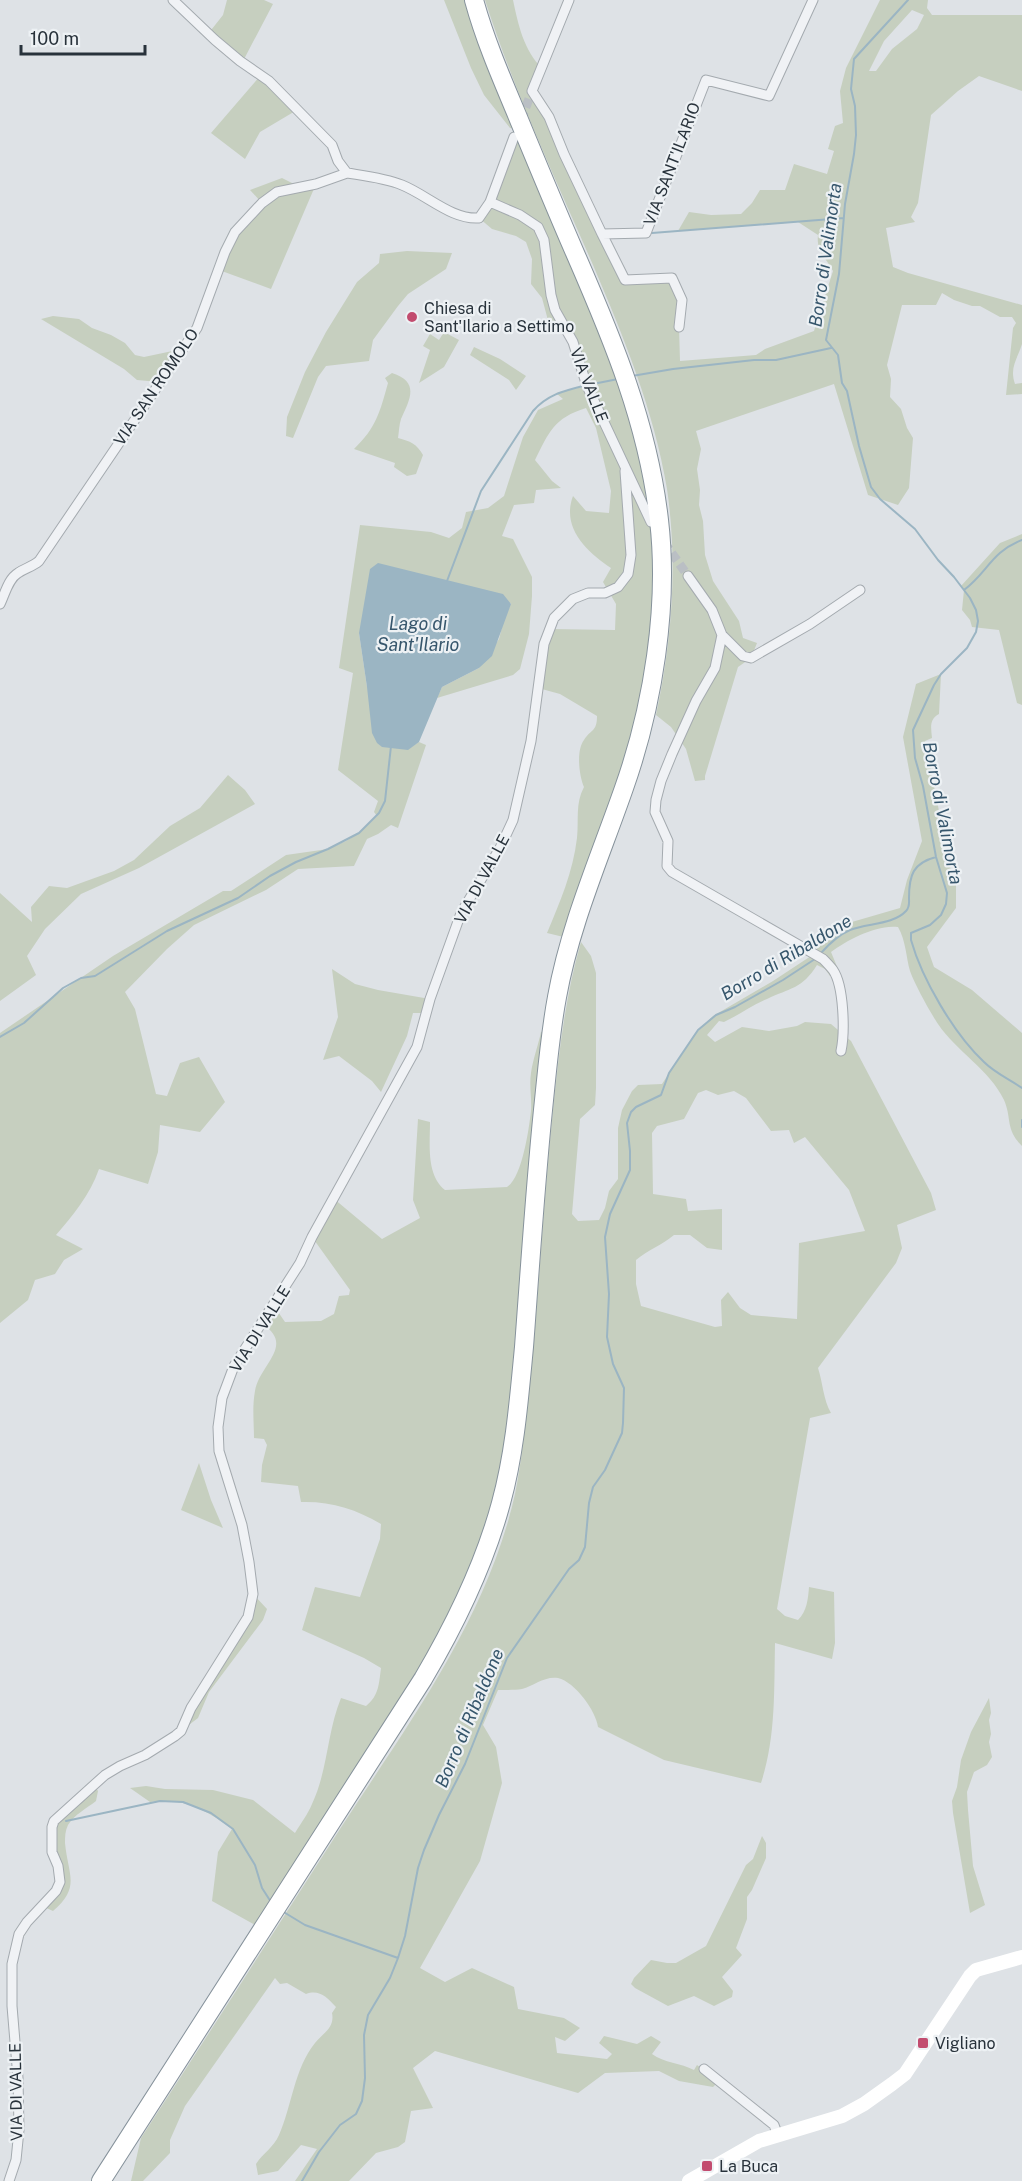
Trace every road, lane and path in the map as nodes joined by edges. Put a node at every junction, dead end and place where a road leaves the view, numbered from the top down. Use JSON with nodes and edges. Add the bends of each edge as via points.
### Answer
{"nodes":[{"id":1,"x":173,"y":0,"type":"edge"},
{"id":2,"x":474,"y":0,"type":"edge"},
{"id":3,"x":485,"y":0,"type":"edge"},
{"id":4,"x":556,"y":0,"type":"edge"},
{"id":5,"x":813,"y":0,"type":"edge"},
{"id":6,"x":568,"y":3,"type":"edge"},
{"id":7,"x":514,"y":138,"type":"dead end"},
{"id":8,"x":347,"y":173,"type":"junction"},
{"id":9,"x":490,"y":202,"type":"junction"},
{"id":10,"x":602,"y":234,"type":"junction"},
{"id":11,"x":679,"y":327,"type":"dead end"},
{"id":12,"x":625,"y":471,"type":"junction"},
{"id":13,"x":651,"y":522,"type":"dead end"},
{"id":14,"x":687,"y":576,"type":"tunnel mouth"},
{"id":15,"x":860,"y":590,"type":"dead end"},
{"id":16,"x":0,"y":603,"type":"edge"},
{"id":17,"x":722,"y":635,"type":"junction"},
{"id":18,"x":841,"y":1051,"type":"dead end"},
{"id":19,"x":1022,"y":1957,"type":"edge"},
{"id":20,"x":704,"y":2069,"type":"dead end"},
{"id":21,"x":778,"y":2136,"type":"junction"},
{"id":22,"x":9,"y":2181,"type":"edge"},
{"id":23,"x":101,"y":2181,"type":"edge"},
{"id":24,"x":113,"y":2181,"type":"edge"},
{"id":25,"x":689,"y":2181,"type":"edge"}],
"edges":[{"from":1,"to":8,"type":"street","via":[[215,40],[269,81],[332,145]]},
{"from":2,"to":23,"type":"highway","via":[[492,54],[620,358],[642,428],[655,489],[661,556],[659,627],[650,690],[643,728],[579,914],[557,995],[538,1160],[516,1427],[504,1493],[490,1539],[460,1614],[423,1679]]},
{"from":3,"to":24,"type":"highway","via":[[517,88],[629,352],[654,432],[667,490],[672,562],[668,648],[661,690],[639,776],[589,916],[567,996],[525,1430],[516,1491],[496,1557],[462,1634],[418,1708]]},
{"from":4,"to":6,"type":"street"},
{"from":5,"to":10,"type":"street","name":"VIA SANT'ILARIO","via":[[769,96],[706,80],[646,233]]},
{"from":6,"to":10,"type":"street","via":[[532,92],[549,117]]},
{"from":7,"to":9,"type":"street"},
{"from":8,"to":9,"type":"street","via":[[404,186],[463,217],[479,218]]},
{"from":8,"to":16,"type":"street","name":"VIA SAN ROMOLO","via":[[277,192],[235,232],[197,328],[39,561],[17,573]]},
{"from":9,"to":12,"type":"street","name":"VIA VALLE","via":[[538,228],[544,240],[555,310],[573,342],[586,384]]},
{"from":10,"to":11,"type":"street","via":[[625,280],[672,278],[682,300]]},
{"from":12,"to":13,"type":"street","name":"VIA VALLE"},
{"from":12,"to":22,"type":"street","name":"VIA DI VALLE","via":[[631,555],[628,574],[618,587],[605,593],[588,593],[573,599],[554,618],[544,645],[531,741],[513,820],[461,913],[417,1047],[300,1263],[234,1366],[222,1398],[219,1451],[249,1562],[253,1594],[249,1617],[191,1708],[181,1731],[105,1775],[54,1821],[52,1852],[60,1882],[19,1934],[12,1964],[19,2130]]},
{"from":14,"to":17,"type":"street","via":[[712,610]]},
{"from":15,"to":17,"type":"street","via":[[751,658],[743,656]]},
{"from":17,"to":18,"type":"street","via":[[715,668],[668,763],[656,800],[655,812],[668,841],[667,866],[818,956],[833,969],[840,992]]},
{"from":19,"to":21,"type":"street","via":[[976,1970],[905,2074],[892,2085],[842,2116]]},
{"from":20,"to":21,"type":"street","via":[[774,2125]]},
{"from":21,"to":25,"type":"street","via":[[751,2145]]}]}
